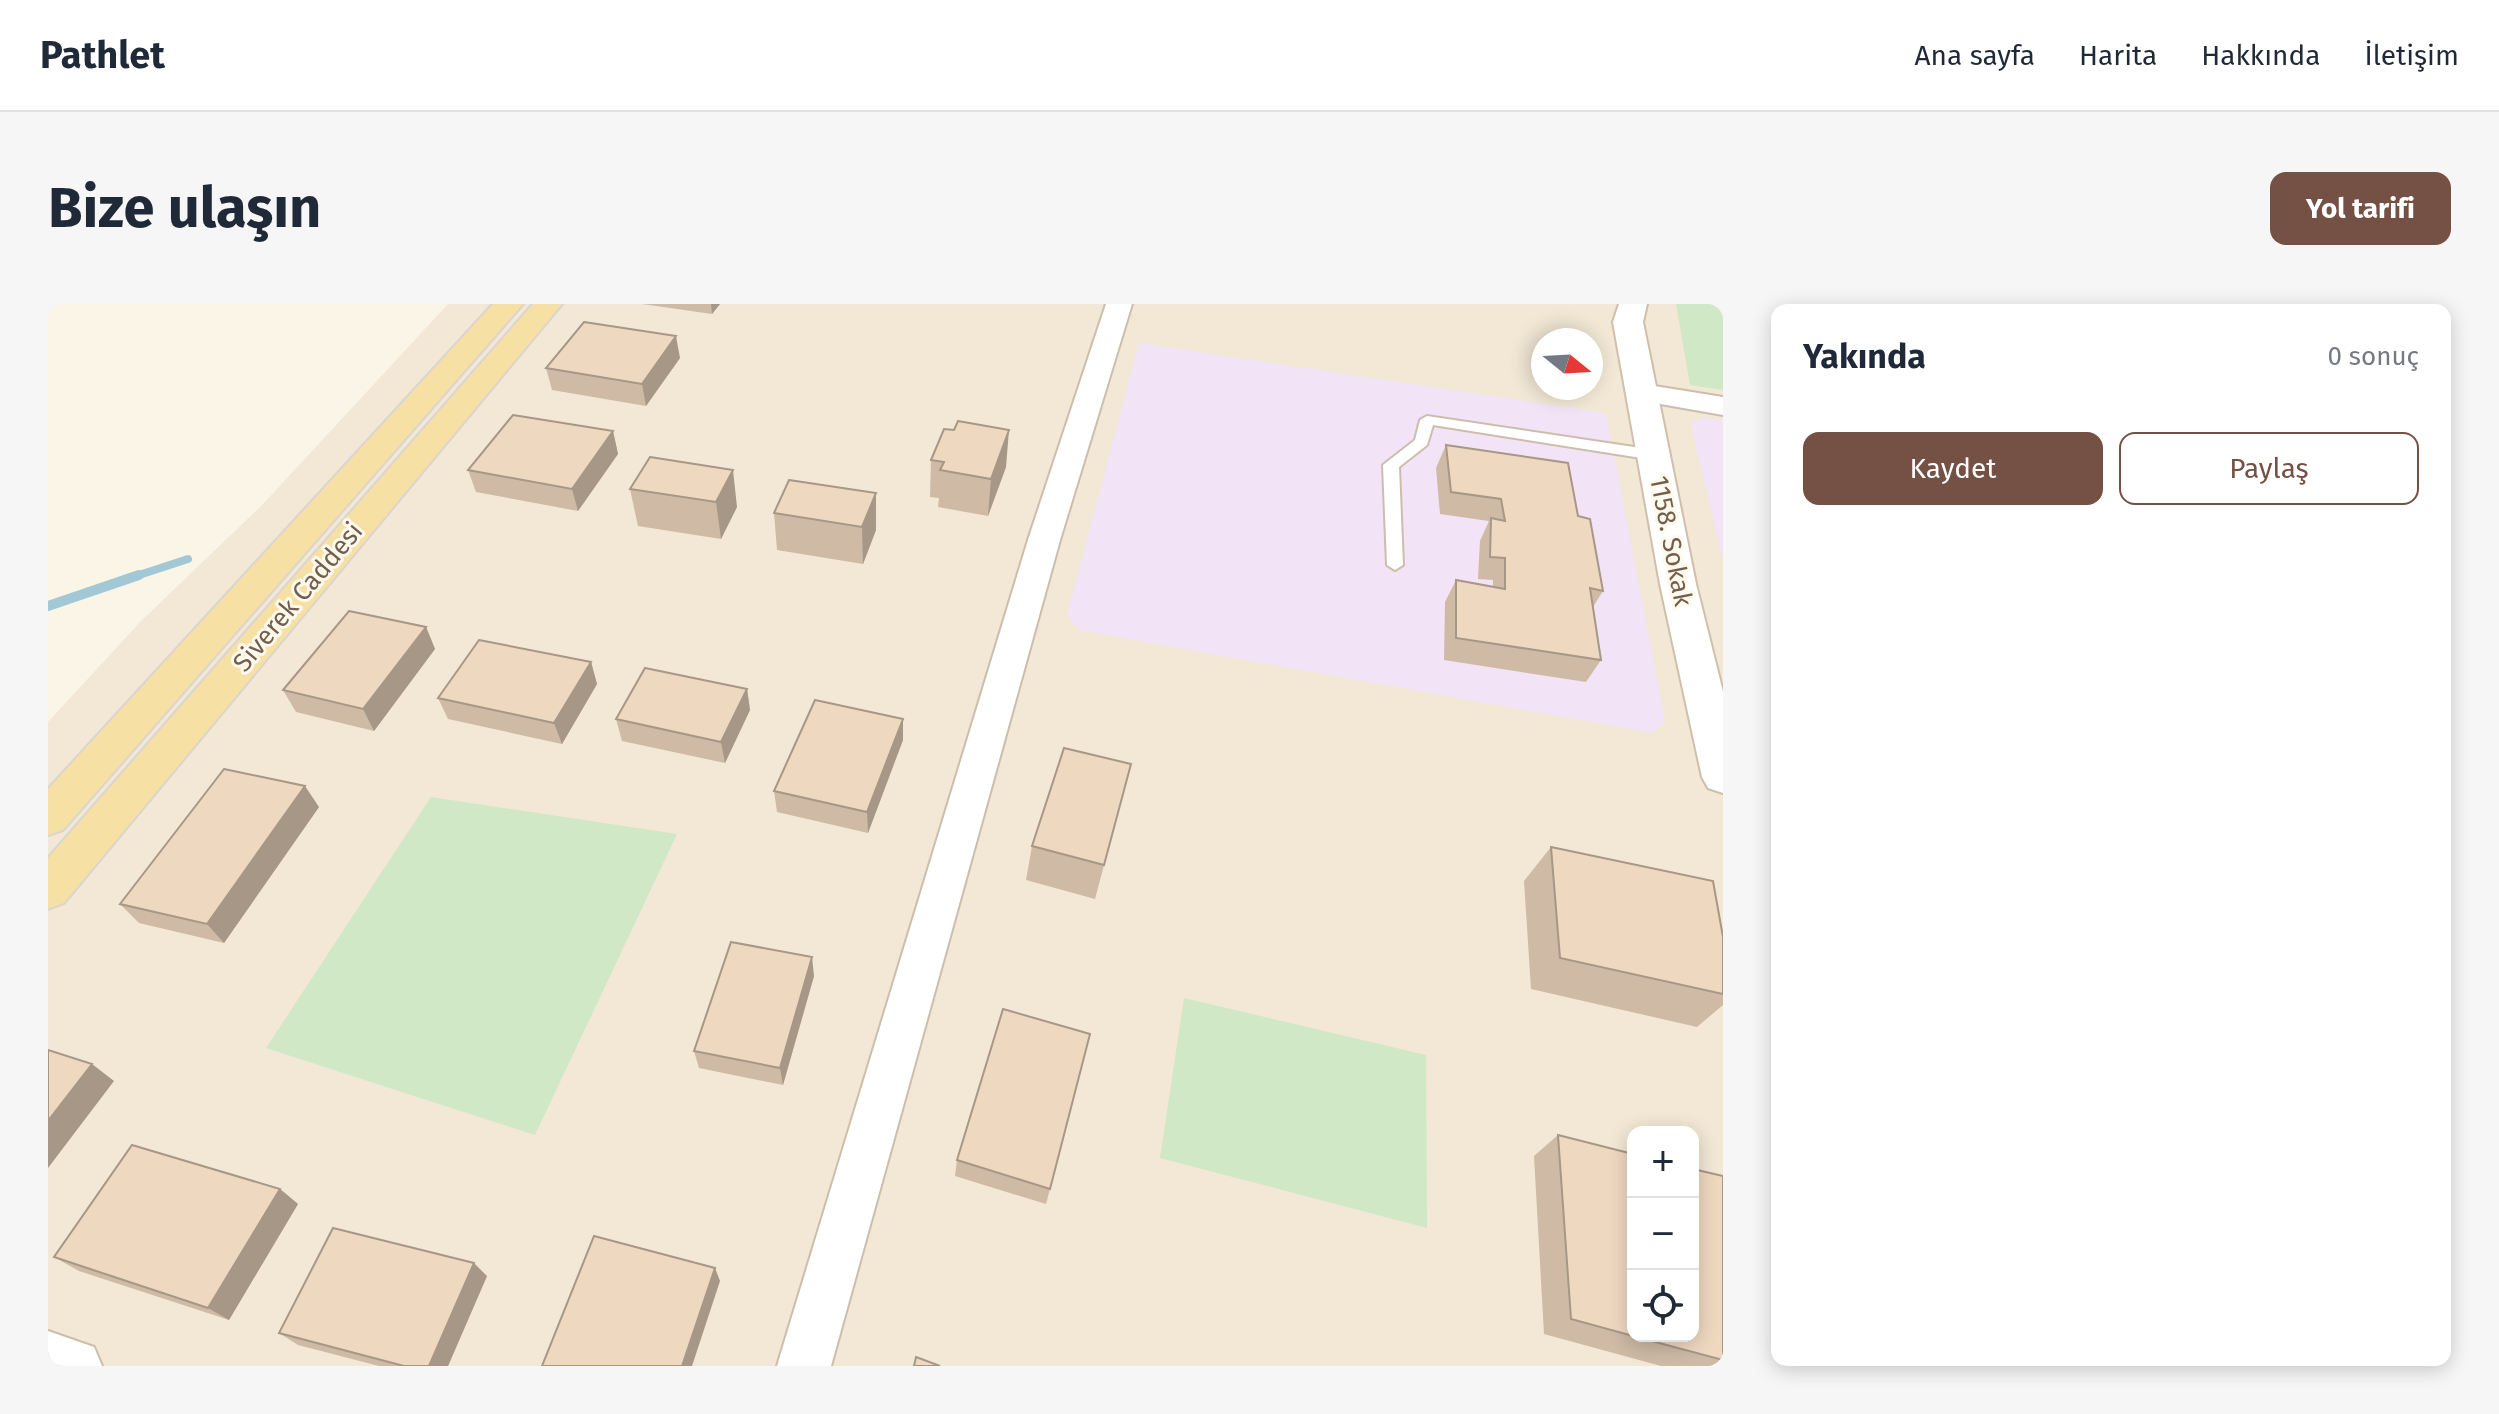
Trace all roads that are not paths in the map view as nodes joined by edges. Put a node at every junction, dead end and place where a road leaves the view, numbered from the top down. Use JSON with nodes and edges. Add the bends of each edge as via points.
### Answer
{"nodes":[{"id":1,"x":509,"y":304,"type":"edge"},
{"id":2,"x":548,"y":304,"type":"edge"},
{"id":3,"x":1119,"y":304,"type":"edge"},
{"id":4,"x":1633,"y":304,"type":"edge"},
{"id":5,"x":1642,"y":393,"type":"junction"},
{"id":6,"x":1723,"y":406,"type":"edge"},
{"id":7,"x":1654,"y":455,"type":"junction"},
{"id":8,"x":1395,"y":565,"type":"dead end"},
{"id":9,"x":1721,"y":762,"type":"edge"},
{"id":10,"x":48,"y":818,"type":"edge"},
{"id":11,"x":48,"y":890,"type":"edge"},
{"id":12,"x":48,"y":1358,"type":"edge"},
{"id":13,"x":75,"y":1366,"type":"edge"},
{"id":14,"x":804,"y":1366,"type":"edge"}],
"edges":[{"from":1,"to":10,"type":"main road","name":"Siverek Caddesi"},
{"from":2,"to":11,"type":"main road","name":"Siverek Caddesi"},
{"from":3,"to":14,"type":"street","via":[[1044,540]]},
{"from":4,"to":5,"type":"street","name":"1158. Sokak","via":[[1628,322]]},
{"from":5,"to":6,"type":"street"},
{"from":5,"to":7,"type":"street","name":"1158. Sokak"},
{"from":7,"to":8,"type":"lane","via":[[1427,420],[1422,442],[1391,465]]},
{"from":7,"to":9,"type":"street","name":"1158. Sokak","via":[[1678,584]]},
{"from":12,"to":13,"type":"street"}]}
